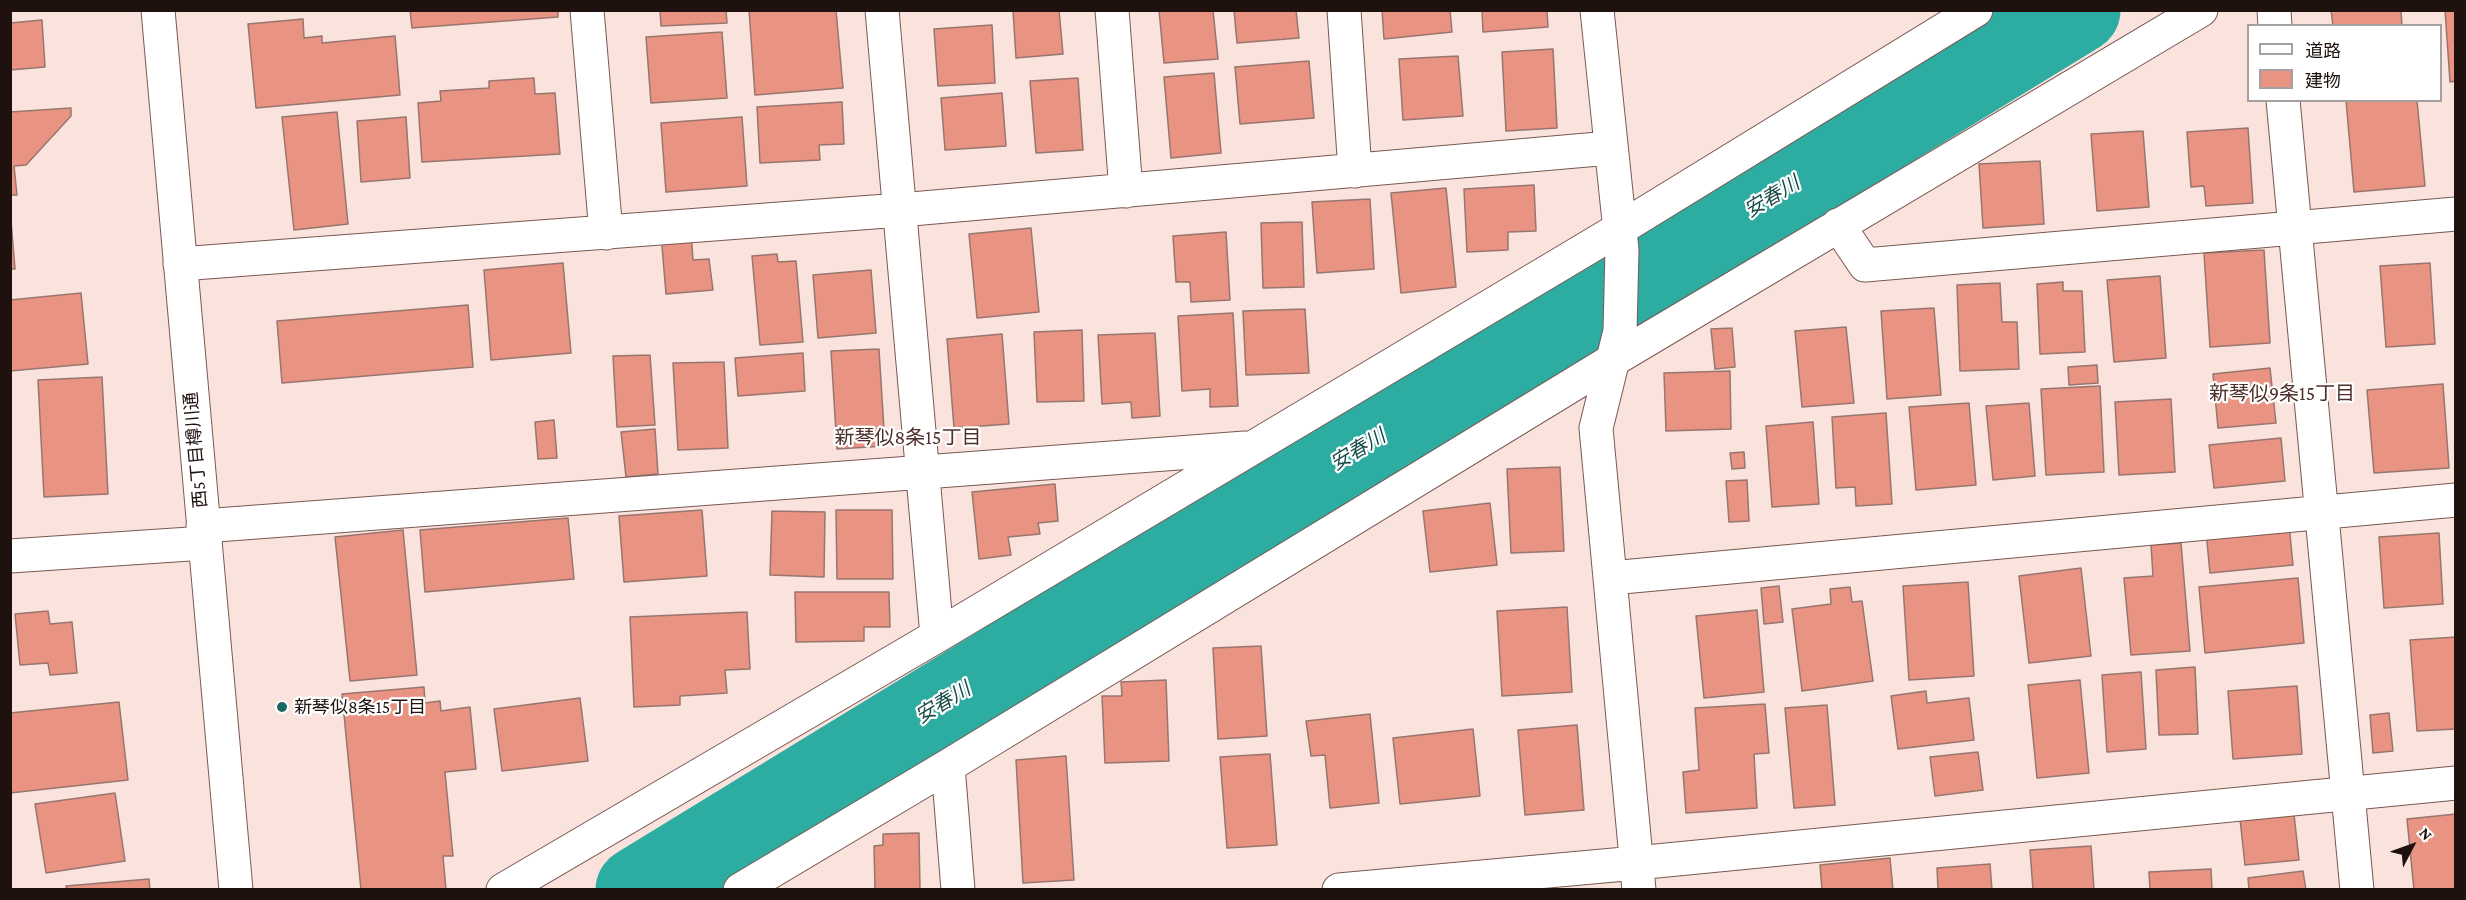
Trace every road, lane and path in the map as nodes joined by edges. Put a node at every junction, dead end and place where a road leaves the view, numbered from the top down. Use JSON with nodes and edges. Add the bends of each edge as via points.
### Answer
{"nodes":[{"id":1,"x":158,"y":10,"type":"edge"},
{"id":2,"x":587,"y":10,"type":"edge"},
{"id":3,"x":882,"y":10,"type":"edge"},
{"id":4,"x":1112,"y":10,"type":"edge"},
{"id":5,"x":1344,"y":10,"type":"edge"},
{"id":6,"x":1597,"y":10,"type":"edge"},
{"id":7,"x":1976,"y":10,"type":"edge"},
{"id":8,"x":2201,"y":10,"type":"edge"},
{"id":9,"x":2283,"y":102,"type":"edge"},
{"id":10,"x":1610,"y":148,"type":"junction"},
{"id":11,"x":1355,"y":171,"type":"junction"},
{"id":12,"x":1126,"y":191,"type":"junction"},
{"id":13,"x":900,"y":210,"type":"junction"},
{"id":14,"x":2456,"y":214,"type":"edge"},
{"id":15,"x":1839,"y":225,"type":"junction"},
{"id":16,"x":2295,"y":228,"type":"junction"},
{"id":17,"x":606,"y":233,"type":"junction"},
{"id":18,"x":1622,"y":239,"type":"junction"},
{"id":19,"x":180,"y":264,"type":"junction"},
{"id":20,"x":1617,"y":346,"type":"junction"},
{"id":21,"x":1251,"y":448,"type":"junction"},
{"id":22,"x":922,"y":473,"type":"junction"},
{"id":23,"x":2456,"y":500,"type":"edge"},
{"id":24,"x":2321,"y":513,"type":"junction"},
{"id":25,"x":204,"y":535,"type":"junction"},
{"id":26,"x":10,"y":556,"type":"edge"},
{"id":27,"x":1611,"y":578,"type":"junction"},
{"id":28,"x":937,"y":636,"type":"junction"},
{"id":29,"x":948,"y":766,"type":"junction"},
{"id":30,"x":2456,"y":783,"type":"edge"},
{"id":31,"x":2348,"y":793,"type":"junction"},
{"id":32,"x":1638,"y":876,"type":"edge"},
{"id":33,"x":236,"y":890,"type":"edge"},
{"id":34,"x":503,"y":890,"type":"edge"},
{"id":35,"x":740,"y":890,"type":"edge"},
{"id":36,"x":958,"y":890,"type":"edge"},
{"id":37,"x":1339,"y":890,"type":"edge"},
{"id":38,"x":2357,"y":890,"type":"edge"}],
"edges":[{"from":1,"to":19,"type":"street","name":"西5丁目樽川通"},
{"from":2,"to":17,"type":"street"},
{"from":3,"to":13,"type":"street"},
{"from":4,"to":12,"type":"street"},
{"from":5,"to":11,"type":"street"},
{"from":6,"to":10,"type":"street"},
{"from":7,"to":18,"type":"street"},
{"from":8,"to":15,"type":"street"},
{"from":9,"to":16,"type":"street"},
{"from":10,"to":11,"type":"street"},
{"from":10,"to":18,"type":"street"},
{"from":11,"to":12,"type":"street"},
{"from":12,"to":13,"type":"street"},
{"from":13,"to":17,"type":"street"},
{"from":13,"to":22,"type":"street"},
{"from":14,"to":16,"type":"street"},
{"from":15,"to":16,"type":"street","via":[[1865,265]]},
{"from":15,"to":20,"type":"street"},
{"from":16,"to":24,"type":"street"},
{"from":17,"to":19,"type":"street"},
{"from":18,"to":20,"type":"street"},
{"from":18,"to":21,"type":"street"},
{"from":19,"to":25,"type":"street","name":"西5丁目樽川通"},
{"from":20,"to":27,"type":"street","via":[[1596,428]]},
{"from":20,"to":29,"type":"street"},
{"from":21,"to":22,"type":"street"},
{"from":21,"to":28,"type":"street"},
{"from":22,"to":25,"type":"street"},
{"from":22,"to":28,"type":"street"},
{"from":23,"to":24,"type":"street"},
{"from":24,"to":27,"type":"street"},
{"from":24,"to":31,"type":"street"},
{"from":25,"to":26,"type":"street"},
{"from":25,"to":33,"type":"street","name":"西5丁目樽川通"},
{"from":27,"to":32,"type":"street"},
{"from":28,"to":34,"type":"street"},
{"from":29,"to":35,"type":"street"},
{"from":29,"to":36,"type":"street"},
{"from":30,"to":31,"type":"street"},
{"from":31,"to":32,"type":"street"},
{"from":31,"to":38,"type":"street"},
{"from":32,"to":37,"type":"street"}]}
